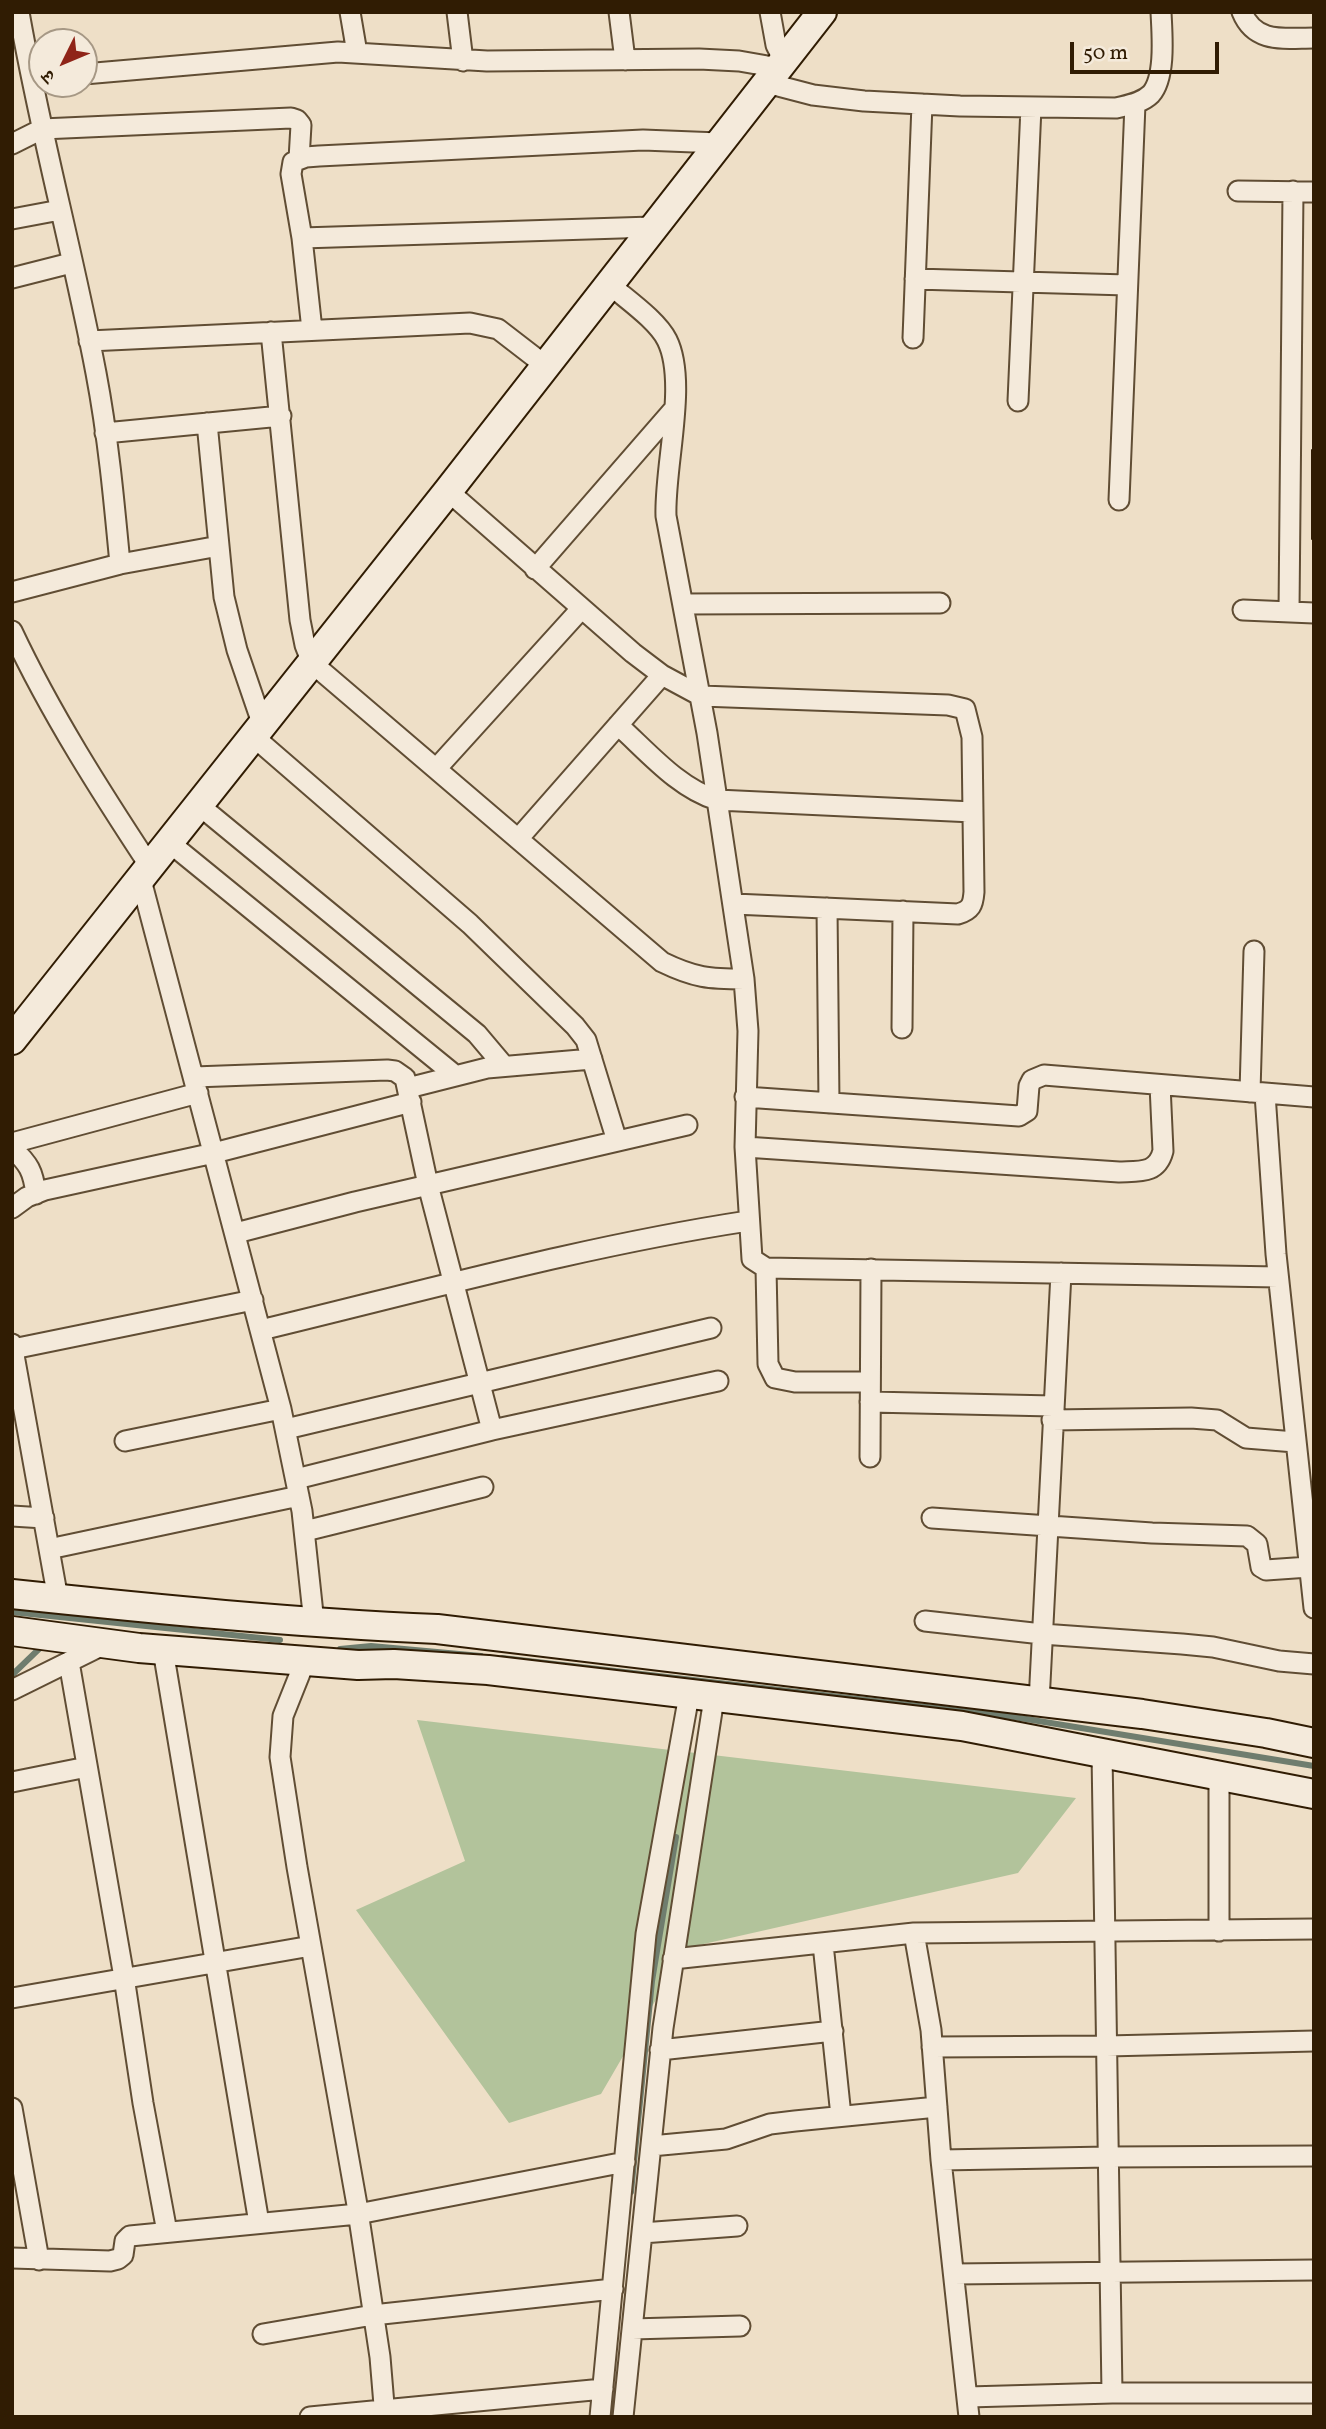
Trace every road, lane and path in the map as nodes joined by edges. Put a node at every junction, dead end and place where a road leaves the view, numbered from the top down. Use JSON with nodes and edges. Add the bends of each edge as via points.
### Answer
{"nodes":[{"id":1,"x":19,"y":12,"type":"edge"},
{"id":2,"x":350,"y":12,"type":"edge"},
{"id":3,"x":457,"y":12,"type":"edge"},
{"id":4,"x":619,"y":12,"type":"edge"},
{"id":5,"x":770,"y":12,"type":"edge"},
{"id":6,"x":822,"y":12,"type":"edge"},
{"id":7,"x":1161,"y":12,"type":"edge"},
{"id":8,"x":1241,"y":12,"type":"edge"},
{"id":9,"x":1314,"y":38,"type":"edge"},
{"id":10,"x":357,"y":53,"type":"junction"},
{"id":11,"x":625,"y":60,"type":"junction"},
{"id":12,"x":463,"y":61,"type":"junction"},
{"id":13,"x":776,"y":71,"type":"junction"},
{"id":14,"x":98,"y":73,"type":"edge"},
{"id":15,"x":28,"y":79,"type":"edge"},
{"id":16,"x":33,"y":98,"type":"edge"},
{"id":17,"x":922,"y":104,"type":"junction"},
{"id":18,"x":1135,"y":104,"type":"junction"},
{"id":19,"x":1031,"y":107,"type":"junction"},
{"id":20,"x":42,"y":129,"type":"junction"},
{"id":21,"x":719,"y":143,"type":"junction"},
{"id":22,"x":12,"y":144,"type":"edge"},
{"id":23,"x":299,"y":159,"type":"junction"},
{"id":24,"x":1238,"y":191,"type":"dead end"},
{"id":25,"x":1293,"y":191,"type":"junction"},
{"id":26,"x":1314,"y":192,"type":"edge"},
{"id":27,"x":60,"y":210,"type":"junction"},
{"id":28,"x":12,"y":219,"type":"edge"},
{"id":29,"x":652,"y":227,"type":"junction"},
{"id":30,"x":302,"y":238,"type":"junction"},
{"id":31,"x":71,"y":264,"type":"junction"},
{"id":32,"x":12,"y":278,"type":"edge"},
{"id":33,"x":915,"y":279,"type":"junction"},
{"id":34,"x":1023,"y":281,"type":"junction"},
{"id":35,"x":609,"y":284,"type":"junction"},
{"id":36,"x":1127,"y":285,"type":"junction"},
{"id":37,"x":312,"y":330,"type":"junction"},
{"id":38,"x":271,"y":332,"type":"junction"},
{"id":39,"x":912,"y":338,"type":"dead end"},
{"id":40,"x":89,"y":341,"type":"junction"},
{"id":41,"x":545,"y":366,"type":"junction"},
{"id":42,"x":1018,"y":401,"type":"dead end"},
{"id":43,"x":675,"y":408,"type":"junction"},
{"id":44,"x":281,"y":416,"type":"junction"},
{"id":45,"x":207,"y":423,"type":"junction"},
{"id":46,"x":105,"y":433,"type":"junction"},
{"id":47,"x":448,"y":492,"type":"junction"},
{"id":48,"x":1118,"y":500,"type":"dead end"},
{"id":49,"x":219,"y":546,"type":"junction"},
{"id":50,"x":121,"y":564,"type":"junction"},
{"id":51,"x":536,"y":569,"type":"junction"},
{"id":52,"x":12,"y":592,"type":"edge"},
{"id":53,"x":940,"y":603,"type":"dead end"},
{"id":54,"x":683,"y":604,"type":"junction"},
{"id":55,"x":581,"y":609,"type":"junction"},
{"id":56,"x":1243,"y":610,"type":"dead end"},
{"id":57,"x":1289,"y":611,"type":"junction"},
{"id":58,"x":1314,"y":612,"type":"edge"},
{"id":59,"x":15,"y":642,"type":"edge"},
{"id":60,"x":312,"y":663,"type":"junction"},
{"id":61,"x":662,"y":675,"type":"junction"},
{"id":62,"x":701,"y":696,"type":"junction"},
{"id":63,"x":618,"y":725,"type":"junction"},
{"id":64,"x":258,"y":732,"type":"junction"},
{"id":65,"x":436,"y":769,"type":"junction"},
{"id":66,"x":717,"y":800,"type":"junction"},
{"id":67,"x":200,"y":806,"type":"junction"},
{"id":68,"x":973,"y":812,"type":"junction"},
{"id":69,"x":518,"y":839,"type":"junction"},
{"id":70,"x":170,"y":844,"type":"junction"},
{"id":71,"x":146,"y":874,"type":"junction"},
{"id":72,"x":734,"y":904,"type":"junction"},
{"id":73,"x":827,"y":908,"type":"junction"},
{"id":74,"x":903,"y":911,"type":"junction"},
{"id":75,"x":1254,"y":951,"type":"dead end"},
{"id":76,"x":744,"y":979,"type":"junction"},
{"id":77,"x":902,"y":1028,"type":"dead end"},
{"id":78,"x":12,"y":1040,"type":"edge"},
{"id":79,"x":592,"y":1059,"type":"junction"},
{"id":80,"x":505,"y":1066,"type":"junction"},
{"id":81,"x":456,"y":1076,"type":"junction"},
{"id":82,"x":196,"y":1085,"type":"junction"},
{"id":83,"x":1160,"y":1085,"type":"junction"},
{"id":84,"x":1257,"y":1093,"type":"junction"},
{"id":85,"x":410,"y":1095,"type":"junction"},
{"id":86,"x":746,"y":1097,"type":"junction"},
{"id":87,"x":1314,"y":1097,"type":"edge"},
{"id":88,"x":829,"y":1103,"type":"junction"},
{"id":89,"x":687,"y":1125,"type":"dead end"},
{"id":90,"x":617,"y":1141,"type":"junction"},
{"id":91,"x":12,"y":1146,"type":"edge"},
{"id":92,"x":745,"y":1147,"type":"junction"},
{"id":93,"x":215,"y":1153,"type":"junction"},
{"id":94,"x":428,"y":1185,"type":"junction"},
{"id":95,"x":36,"y":1194,"type":"junction"},
{"id":96,"x":12,"y":1208,"type":"edge"},
{"id":97,"x":748,"y":1222,"type":"junction"},
{"id":98,"x":236,"y":1233,"type":"junction"},
{"id":99,"x":766,"y":1268,"type":"junction"},
{"id":100,"x":871,"y":1269,"type":"junction"},
{"id":101,"x":1061,"y":1273,"type":"junction"},
{"id":102,"x":1278,"y":1277,"type":"junction"},
{"id":103,"x":455,"y":1283,"type":"junction"},
{"id":104,"x":253,"y":1300,"type":"junction"},
{"id":105,"x":711,"y":1328,"type":"dead end"},
{"id":106,"x":261,"y":1330,"type":"junction"},
{"id":107,"x":13,"y":1347,"type":"edge"},
{"id":108,"x":718,"y":1381,"type":"dead end"},
{"id":109,"x":480,"y":1382,"type":"junction"},
{"id":110,"x":870,"y":1382,"type":"junction"},
{"id":111,"x":870,"y":1402,"type":"junction"},
{"id":112,"x":281,"y":1409,"type":"junction"},
{"id":113,"x":1053,"y":1413,"type":"junction"},
{"id":114,"x":286,"y":1429,"type":"junction"},
{"id":115,"x":492,"y":1430,"type":"junction"},
{"id":116,"x":125,"y":1441,"type":"dead end"},
{"id":117,"x":1295,"y":1442,"type":"junction"},
{"id":118,"x":870,"y":1457,"type":"dead end"},
{"id":119,"x":298,"y":1488,"type":"junction"},
{"id":120,"x":482,"y":1488,"type":"dead end"},
{"id":121,"x":12,"y":1516,"type":"edge"},
{"id":122,"x":44,"y":1518,"type":"junction"},
{"id":123,"x":932,"y":1518,"type":"dead end"},
{"id":124,"x":1047,"y":1525,"type":"junction"},
{"id":125,"x":305,"y":1531,"type":"junction"},
{"id":126,"x":49,"y":1549,"type":"junction"},
{"id":127,"x":1310,"y":1559,"type":"edge"},
{"id":128,"x":12,"y":1594,"type":"edge"},
{"id":129,"x":58,"y":1599,"type":"junction"},
{"id":130,"x":1314,"y":1608,"type":"edge"},
{"id":131,"x":925,"y":1621,"type":"dead end"},
{"id":132,"x":314,"y":1623,"type":"junction"},
{"id":133,"x":1042,"y":1634,"type":"junction"},
{"id":134,"x":15,"y":1638,"type":"edge"},
{"id":135,"x":105,"y":1644,"type":"junction"},
{"id":136,"x":163,"y":1650,"type":"junction"},
{"id":137,"x":305,"y":1661,"type":"junction"},
{"id":138,"x":69,"y":1662,"type":"junction"},
{"id":139,"x":1314,"y":1664,"type":"edge"},
{"id":140,"x":12,"y":1690,"type":"edge"},
{"id":141,"x":702,"y":1696,"type":"junction"},
{"id":142,"x":1038,"y":1702,"type":"junction"},
{"id":143,"x":1314,"y":1743,"type":"edge"},
{"id":144,"x":1102,"y":1753,"type":"junction"},
{"id":145,"x":87,"y":1768,"type":"junction"},
{"id":146,"x":1219,"y":1776,"type":"junction"},
{"id":147,"x":12,"y":1782,"type":"edge"},
{"id":148,"x":1314,"y":1794,"type":"edge"},
{"id":149,"x":1314,"y":1929,"type":"edge"},
{"id":150,"x":1219,"y":1931,"type":"junction"},
{"id":151,"x":914,"y":1933,"type":"junction"},
{"id":152,"x":1105,"y":1933,"type":"junction"},
{"id":153,"x":823,"y":1944,"type":"junction"},
{"id":154,"x":311,"y":1946,"type":"junction"},
{"id":155,"x":673,"y":1959,"type":"junction"},
{"id":156,"x":216,"y":1962,"type":"junction"},
{"id":157,"x":124,"y":1977,"type":"junction"},
{"id":158,"x":12,"y":1998,"type":"edge"},
{"id":159,"x":833,"y":2031,"type":"junction"},
{"id":160,"x":1314,"y":2040,"type":"edge"},
{"id":161,"x":1107,"y":2046,"type":"junction"},
{"id":162,"x":932,"y":2047,"type":"junction"},
{"id":163,"x":660,"y":2050,"type":"junction"},
{"id":164,"x":937,"y":2107,"type":"junction"},
{"id":165,"x":12,"y":2108,"type":"edge"},
{"id":166,"x":841,"y":2116,"type":"junction"},
{"id":167,"x":651,"y":2146,"type":"junction"},
{"id":168,"x":1314,"y":2156,"type":"edge"},
{"id":169,"x":1108,"y":2157,"type":"junction"},
{"id":170,"x":941,"y":2160,"type":"junction"},
{"id":171,"x":625,"y":2162,"type":"junction"},
{"id":172,"x":358,"y":2214,"type":"junction"},
{"id":173,"x":259,"y":2223,"type":"junction"},
{"id":174,"x":737,"y":2226,"type":"dead end"},
{"id":175,"x":167,"y":2232,"type":"junction"},
{"id":176,"x":642,"y":2233,"type":"junction"},
{"id":177,"x":12,"y":2258,"type":"edge"},
{"id":178,"x":39,"y":2259,"type":"junction"},
{"id":179,"x":1314,"y":2270,"type":"edge"},
{"id":180,"x":1110,"y":2273,"type":"junction"},
{"id":181,"x":954,"y":2274,"type":"junction"},
{"id":182,"x":613,"y":2289,"type":"junction"},
{"id":183,"x":373,"y":2315,"type":"junction"},
{"id":184,"x":740,"y":2326,"type":"dead end"},
{"id":185,"x":632,"y":2329,"type":"junction"},
{"id":186,"x":263,"y":2334,"type":"dead end"},
{"id":187,"x":603,"y":2389,"type":"junction"},
{"id":188,"x":1112,"y":2393,"type":"junction"},
{"id":189,"x":1314,"y":2393,"type":"edge"},
{"id":190,"x":968,"y":2407,"type":"edge"},
{"id":191,"x":385,"y":2413,"type":"edge"},
{"id":192,"x":310,"y":2417,"type":"edge"},
{"id":193,"x":600,"y":2417,"type":"edge"},
{"id":194,"x":623,"y":2417,"type":"edge"}],
"edges":[{"from":1,"to":15,"type":"street"},
{"from":2,"to":10,"type":"street"},
{"from":3,"to":12,"type":"street"},
{"from":4,"to":11,"type":"street"},
{"from":5,"to":13,"type":"street"},
{"from":6,"to":13,"type":"street"},
{"from":7,"to":18,"type":"street","via":[[1162,58],[1157,84]]},
{"from":8,"to":9,"type":"street","via":[[1260,34]]},
{"from":10,"to":12,"type":"street"},
{"from":10,"to":14,"type":"street"},
{"from":11,"to":12,"type":"street"},
{"from":11,"to":13,"type":"street","via":[[739,61]]},
{"from":13,"to":17,"type":"street","via":[[813,95]]},
{"from":13,"to":21,"type":"street"},
{"from":16,"to":20,"type":"street"},
{"from":17,"to":19,"type":"street"},
{"from":17,"to":33,"type":"street"},
{"from":18,"to":19,"type":"street"},
{"from":18,"to":36,"type":"street"},
{"from":19,"to":34,"type":"street"},
{"from":20,"to":22,"type":"street"},
{"from":20,"to":23,"type":"street","via":[[291,118],[301,125]]},
{"from":20,"to":27,"type":"street"},
{"from":21,"to":23,"type":"street","via":[[643,140]]},
{"from":21,"to":29,"type":"street"},
{"from":23,"to":30,"type":"street","via":[[293,162],[291,174]]},
{"from":24,"to":25,"type":"street"},
{"from":25,"to":26,"type":"street"},
{"from":25,"to":57,"type":"street"},
{"from":27,"to":28,"type":"street"},
{"from":27,"to":31,"type":"street"},
{"from":29,"to":30,"type":"street"},
{"from":29,"to":35,"type":"street"},
{"from":30,"to":37,"type":"street"},
{"from":31,"to":32,"type":"street"},
{"from":31,"to":40,"type":"street"},
{"from":33,"to":34,"type":"street"},
{"from":33,"to":39,"type":"street"},
{"from":34,"to":36,"type":"street"},
{"from":34,"to":42,"type":"street"},
{"from":35,"to":41,"type":"street"},
{"from":35,"to":43,"type":"street","via":[[667,339],[674,361]]},
{"from":36,"to":48,"type":"street"},
{"from":37,"to":38,"type":"street"},
{"from":37,"to":41,"type":"street","via":[[470,323],[498,330]]},
{"from":38,"to":40,"type":"street"},
{"from":38,"to":44,"type":"street"},
{"from":40,"to":46,"type":"street"},
{"from":41,"to":47,"type":"street"},
{"from":43,"to":51,"type":"street"},
{"from":43,"to":54,"type":"street","via":[[666,516]]},
{"from":44,"to":45,"type":"street"},
{"from":44,"to":60,"type":"street","via":[[300,620]]},
{"from":45,"to":46,"type":"street"},
{"from":45,"to":49,"type":"street"},
{"from":46,"to":50,"type":"street"},
{"from":47,"to":51,"type":"street"},
{"from":47,"to":60,"type":"street"},
{"from":49,"to":50,"type":"street"},
{"from":49,"to":64,"type":"street","via":[[224,597]]},
{"from":50,"to":52,"type":"street"},
{"from":51,"to":55,"type":"street"},
{"from":53,"to":54,"type":"street"},
{"from":54,"to":62,"type":"street"},
{"from":55,"to":61,"type":"street"},
{"from":55,"to":65,"type":"street"},
{"from":56,"to":57,"type":"street"},
{"from":57,"to":58,"type":"street"},
{"from":59,"to":71,"type":"street"},
{"from":60,"to":64,"type":"street"},
{"from":60,"to":65,"type":"street"},
{"from":61,"to":62,"type":"street"},
{"from":61,"to":63,"type":"street"},
{"from":62,"to":66,"type":"street"},
{"from":62,"to":68,"type":"street","via":[[960,706],[968,715],[972,737]]},
{"from":63,"to":66,"type":"street","via":[[691,789]]},
{"from":63,"to":69,"type":"street"},
{"from":64,"to":67,"type":"street"},
{"from":64,"to":79,"type":"street","via":[[530,981],[575,1026]]},
{"from":65,"to":69,"type":"street"},
{"from":66,"to":68,"type":"street"},
{"from":66,"to":72,"type":"street"},
{"from":67,"to":70,"type":"street"},
{"from":67,"to":80,"type":"street","via":[[477,1034]]},
{"from":68,"to":74,"type":"street","via":[[973,904],[958,914]]},
{"from":69,"to":76,"type":"street","via":[[663,962],[706,979]]},
{"from":70,"to":71,"type":"street"},
{"from":70,"to":81,"type":"street"},
{"from":71,"to":78,"type":"street"},
{"from":71,"to":82,"type":"street"},
{"from":72,"to":73,"type":"street"},
{"from":72,"to":76,"type":"street"},
{"from":73,"to":74,"type":"street"},
{"from":73,"to":88,"type":"street"},
{"from":74,"to":77,"type":"street"},
{"from":75,"to":84,"type":"street"},
{"from":76,"to":86,"type":"street"},
{"from":79,"to":80,"type":"street"},
{"from":79,"to":90,"type":"street"},
{"from":80,"to":81,"type":"street"},
{"from":81,"to":85,"type":"street"},
{"from":82,"to":85,"type":"street","via":[[387,1070],[401,1074]]},
{"from":82,"to":91,"type":"street"},
{"from":82,"to":93,"type":"street"},
{"from":83,"to":84,"type":"street"},
{"from":83,"to":88,"type":"street","via":[[1044,1074],[1032,1080],[1027,1111],[1019,1116]]},
{"from":83,"to":92,"type":"street","via":[[1163,1150],[1160,1161],[1142,1171]]},
{"from":84,"to":87,"type":"street"},
{"from":84,"to":102,"type":"street"},
{"from":85,"to":93,"type":"street"},
{"from":85,"to":94,"type":"street"},
{"from":86,"to":88,"type":"street"},
{"from":86,"to":92,"type":"street"},
{"from":89,"to":90,"type":"street"},
{"from":90,"to":94,"type":"street"},
{"from":91,"to":95,"type":"street","via":[[33,1174]]},
{"from":92,"to":97,"type":"street"},
{"from":93,"to":95,"type":"street"},
{"from":93,"to":98,"type":"street"},
{"from":94,"to":98,"type":"street"},
{"from":94,"to":103,"type":"street"},
{"from":95,"to":96,"type":"street"},
{"from":97,"to":99,"type":"street","via":[[752,1259]]},
{"from":97,"to":103,"type":"street","via":[[585,1251]]},
{"from":98,"to":104,"type":"street"},
{"from":99,"to":100,"type":"street"},
{"from":99,"to":110,"type":"street","via":[[768,1364],[775,1378]]},
{"from":100,"to":101,"type":"street"},
{"from":100,"to":110,"type":"street"},
{"from":101,"to":102,"type":"street"},
{"from":101,"to":113,"type":"street"},
{"from":102,"to":117,"type":"street"},
{"from":103,"to":106,"type":"street"},
{"from":103,"to":109,"type":"street"},
{"from":104,"to":106,"type":"street"},
{"from":104,"to":107,"type":"street"},
{"from":105,"to":109,"type":"street"},
{"from":106,"to":112,"type":"street"},
{"from":107,"to":122,"type":"street"},
{"from":108,"to":115,"type":"street"},
{"from":109,"to":114,"type":"street"},
{"from":109,"to":115,"type":"street"},
{"from":110,"to":111,"type":"street"},
{"from":111,"to":113,"type":"street"},
{"from":111,"to":118,"type":"street"},
{"from":112,"to":114,"type":"street"},
{"from":112,"to":116,"type":"street"},
{"from":113,"to":117,"type":"street","via":[[1217,1420],[1246,1438]]},
{"from":113,"to":124,"type":"street"},
{"from":114,"to":119,"type":"street"},
{"from":115,"to":119,"type":"street"},
{"from":117,"to":127,"type":"street"},
{"from":119,"to":125,"type":"street"},
{"from":119,"to":126,"type":"street"},
{"from":120,"to":125,"type":"street"},
{"from":121,"to":122,"type":"street"},
{"from":122,"to":126,"type":"street"},
{"from":123,"to":124,"type":"street"},
{"from":124,"to":127,"type":"street","via":[[1247,1536],[1257,1544],[1261,1567],[1266,1570]]},
{"from":124,"to":133,"type":"street"},
{"from":125,"to":132,"type":"street"},
{"from":126,"to":129,"type":"street"},
{"from":127,"to":130,"type":"street"},
{"from":128,"to":129,"type":"street"},
{"from":129,"to":132,"type":"street"},
{"from":131,"to":133,"type":"street"},
{"from":132,"to":142,"type":"street","via":[[437,1629]]},
{"from":133,"to":139,"type":"street","via":[[1213,1647]]},
{"from":133,"to":142,"type":"street"},
{"from":134,"to":135,"type":"street"},
{"from":135,"to":136,"type":"street"},
{"from":135,"to":138,"type":"street"},
{"from":136,"to":137,"type":"street"},
{"from":136,"to":156,"type":"street"},
{"from":137,"to":141,"type":"street","via":[[488,1670]]},
{"from":137,"to":154,"type":"street","via":[[283,1716],[280,1758]]},
{"from":138,"to":140,"type":"street"},
{"from":138,"to":145,"type":"street"},
{"from":141,"to":144,"type":"street","via":[[962,1726]]},
{"from":141,"to":155,"type":"street"},
{"from":141,"to":171,"type":"street","via":[[646,1934]]},
{"from":142,"to":143,"type":"street"},
{"from":144,"to":146,"type":"street"},
{"from":144,"to":152,"type":"street"},
{"from":145,"to":147,"type":"street"},
{"from":145,"to":157,"type":"street"},
{"from":146,"to":148,"type":"street"},
{"from":146,"to":150,"type":"street"},
{"from":149,"to":150,"type":"street"},
{"from":150,"to":152,"type":"street"},
{"from":151,"to":152,"type":"street"},
{"from":151,"to":153,"type":"street"},
{"from":151,"to":162,"type":"street"},
{"from":152,"to":161,"type":"street"},
{"from":153,"to":155,"type":"street"},
{"from":153,"to":159,"type":"street"},
{"from":154,"to":156,"type":"street"},
{"from":154,"to":172,"type":"street"},
{"from":155,"to":163,"type":"street"},
{"from":156,"to":157,"type":"street"},
{"from":156,"to":173,"type":"street"},
{"from":157,"to":158,"type":"street"},
{"from":157,"to":175,"type":"street"},
{"from":159,"to":163,"type":"street"},
{"from":159,"to":166,"type":"street"},
{"from":160,"to":161,"type":"street"},
{"from":161,"to":162,"type":"street"},
{"from":161,"to":169,"type":"street"},
{"from":162,"to":164,"type":"street"},
{"from":163,"to":167,"type":"street"},
{"from":164,"to":166,"type":"street"},
{"from":164,"to":170,"type":"street"},
{"from":165,"to":178,"type":"street"},
{"from":166,"to":167,"type":"street","via":[[770,2124],[726,2139]]},
{"from":167,"to":176,"type":"street"},
{"from":168,"to":169,"type":"street"},
{"from":169,"to":170,"type":"street"},
{"from":169,"to":180,"type":"street"},
{"from":170,"to":181,"type":"street"},
{"from":171,"to":172,"type":"street"},
{"from":171,"to":182,"type":"street"},
{"from":172,"to":173,"type":"street"},
{"from":172,"to":183,"type":"street"},
{"from":173,"to":175,"type":"street"},
{"from":174,"to":176,"type":"street"},
{"from":175,"to":178,"type":"street","via":[[130,2236],[118,2259]]},
{"from":176,"to":185,"type":"street"},
{"from":177,"to":178,"type":"street"},
{"from":179,"to":180,"type":"street"},
{"from":180,"to":181,"type":"street"},
{"from":180,"to":188,"type":"street"},
{"from":181,"to":190,"type":"street"},
{"from":182,"to":183,"type":"street"},
{"from":182,"to":187,"type":"street"},
{"from":183,"to":186,"type":"street"},
{"from":183,"to":191,"type":"street"},
{"from":184,"to":185,"type":"street"},
{"from":185,"to":194,"type":"street"},
{"from":187,"to":191,"type":"street"},
{"from":187,"to":193,"type":"street"},
{"from":188,"to":189,"type":"street"},
{"from":188,"to":190,"type":"street"},
{"from":191,"to":192,"type":"street"}]}
